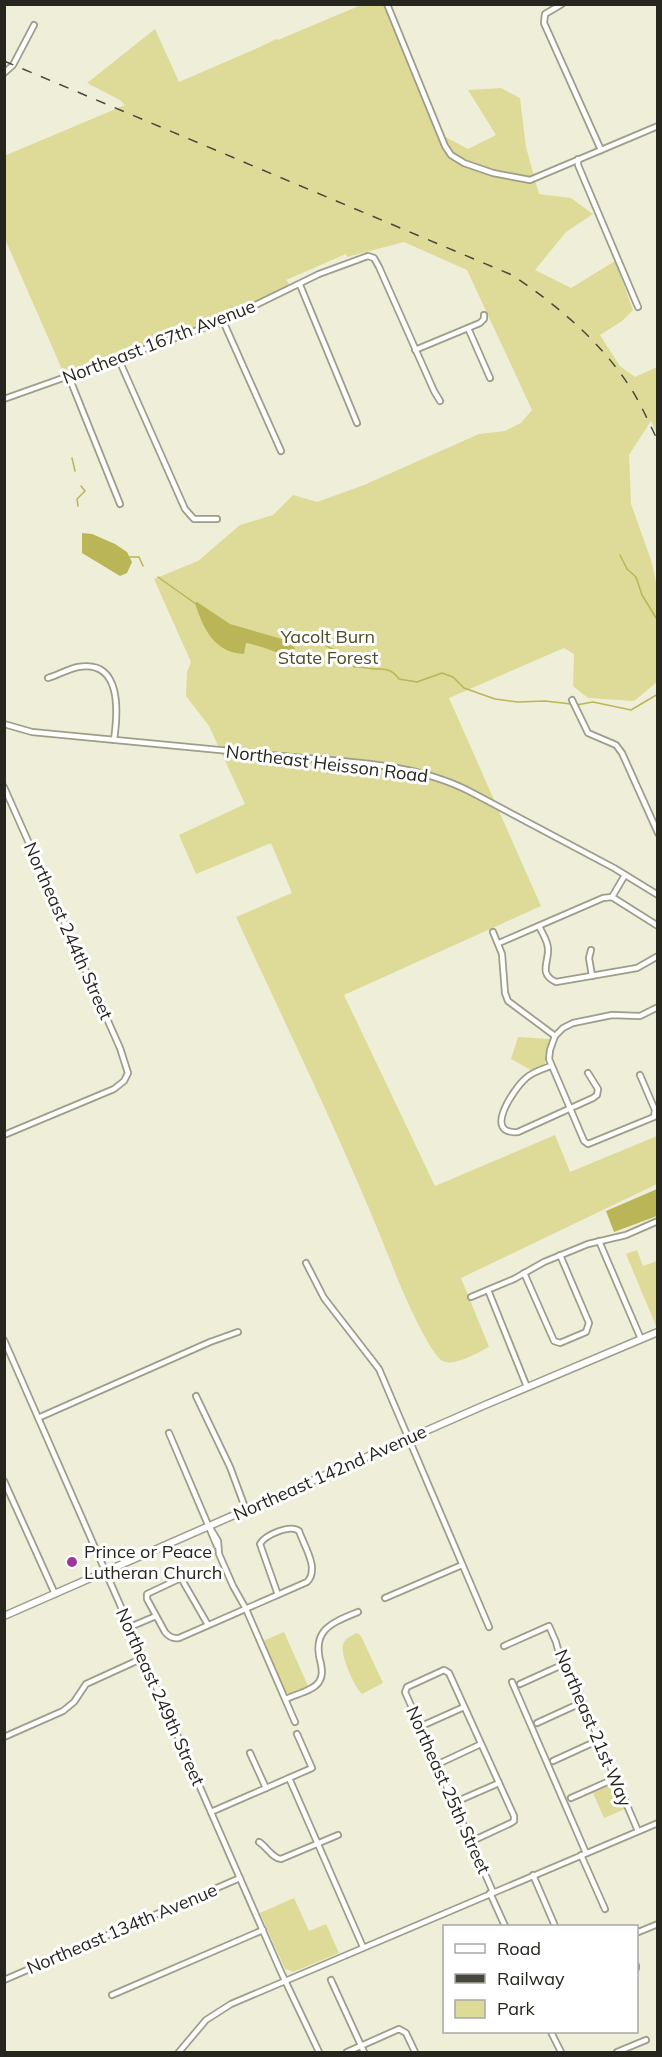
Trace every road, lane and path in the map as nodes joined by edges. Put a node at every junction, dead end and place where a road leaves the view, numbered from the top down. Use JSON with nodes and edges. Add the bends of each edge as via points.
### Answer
{"nodes":[{"id":1,"x":387,"y":4,"type":"edge"},
{"id":2,"x":562,"y":4,"type":"edge"},
{"id":3,"x":34,"y":26,"type":"dead end"},
{"id":4,"x":4,"y":73,"type":"edge"},
{"id":5,"x":657,"y":126,"type":"edge"},
{"id":6,"x":601,"y":150,"type":"junction"},
{"id":7,"x":578,"y":159,"type":"junction"},
{"id":8,"x":300,"y":285,"type":"junction"},
{"id":9,"x":638,"y":307,"type":"dead end"},
{"id":10,"x":484,"y":315,"type":"dead end"},
{"id":11,"x":223,"y":321,"type":"junction"},
{"id":12,"x":468,"y":328,"type":"junction"},
{"id":13,"x":416,"y":350,"type":"junction"},
{"id":14,"x":119,"y":360,"type":"junction"},
{"id":15,"x":69,"y":377,"type":"junction"},
{"id":16,"x":490,"y":378,"type":"dead end"},
{"id":17,"x":4,"y":399,"type":"edge"},
{"id":18,"x":440,"y":401,"type":"dead end"},
{"id":19,"x":357,"y":423,"type":"dead end"},
{"id":20,"x":280,"y":451,"type":"dead end"},
{"id":21,"x":120,"y":504,"type":"dead end"},
{"id":22,"x":217,"y":519,"type":"dead end"},
{"id":23,"x":48,"y":678,"type":"dead end"},
{"id":24,"x":572,"y":700,"type":"dead end"},
{"id":25,"x":4,"y":724,"type":"edge"},
{"id":26,"x":114,"y":740,"type":"junction"},
{"id":27,"x":4,"y":787,"type":"edge"},
{"id":28,"x":657,"y":833,"type":"edge"},
{"id":29,"x":625,"y":875,"type":"junction"},
{"id":30,"x":657,"y":895,"type":"edge"},
{"id":31,"x":612,"y":897,"type":"junction"},
{"id":32,"x":539,"y":926,"type":"junction"},
{"id":33,"x":657,"y":926,"type":"edge"},
{"id":34,"x":494,"y":932,"type":"dead end"},
{"id":35,"x":498,"y":943,"type":"junction"},
{"id":36,"x":591,"y":950,"type":"dead end"},
{"id":37,"x":657,"y":956,"type":"edge"},
{"id":38,"x":592,"y":976,"type":"junction"},
{"id":39,"x":657,"y":1007,"type":"edge"},
{"id":40,"x":555,"y":1036,"type":"junction"},
{"id":41,"x":551,"y":1066,"type":"junction"},
{"id":42,"x":588,"y":1073,"type":"dead end"},
{"id":43,"x":640,"y":1075,"type":"dead end"},
{"id":44,"x":571,"y":1109,"type":"junction"},
{"id":45,"x":4,"y":1135,"type":"edge"},
{"id":46,"x":657,"y":1221,"type":"edge"},
{"id":47,"x":599,"y":1241,"type":"junction"},
{"id":48,"x":560,"y":1256,"type":"junction"},
{"id":49,"x":306,"y":1263,"type":"dead end"},
{"id":50,"x":524,"y":1273,"type":"junction"},
{"id":51,"x":488,"y":1290,"type":"junction"},
{"id":52,"x":471,"y":1297,"type":"dead end"},
{"id":53,"x":238,"y":1332,"type":"dead end"},
{"id":54,"x":657,"y":1332,"type":"edge"},
{"id":55,"x":641,"y":1339,"type":"junction"},
{"id":56,"x":4,"y":1340,"type":"edge"},
{"id":57,"x":527,"y":1387,"type":"junction"},
{"id":58,"x":196,"y":1396,"type":"dead end"},
{"id":59,"x":38,"y":1418,"type":"junction"},
{"id":60,"x":169,"y":1433,"type":"dead end"},
{"id":61,"x":408,"y":1438,"type":"junction"},
{"id":62,"x":4,"y":1480,"type":"edge"},
{"id":63,"x":246,"y":1510,"type":"junction"},
{"id":64,"x":209,"y":1526,"type":"junction"},
{"id":65,"x":462,"y":1565,"type":"junction"},
{"id":66,"x":106,"y":1572,"type":"junction"},
{"id":67,"x":55,"y":1594,"type":"junction"},
{"id":68,"x":278,"y":1595,"type":"junction"},
{"id":69,"x":385,"y":1598,"type":"dead end"},
{"id":70,"x":246,"y":1609,"type":"junction"},
{"id":71,"x":358,"y":1612,"type":"dead end"},
{"id":72,"x":4,"y":1616,"type":"edge"},
{"id":73,"x":156,"y":1616,"type":"junction"},
{"id":74,"x":208,"y":1625,"type":"junction"},
{"id":75,"x":489,"y":1627,"type":"dead end"},
{"id":76,"x":130,"y":1628,"type":"junction"},
{"id":77,"x":504,"y":1646,"type":"dead end"},
{"id":78,"x":143,"y":1658,"type":"junction"},
{"id":79,"x":562,"y":1665,"type":"junction"},
{"id":80,"x":512,"y":1682,"type":"dead end"},
{"id":81,"x":520,"y":1684,"type":"dead end"},
{"id":82,"x":286,"y":1699,"type":"junction"},
{"id":83,"x":583,"y":1702,"type":"junction"},
{"id":84,"x":464,"y":1707,"type":"junction"},
{"id":85,"x":295,"y":1722,"type":"dead end"},
{"id":86,"x":537,"y":1723,"type":"dead end"},
{"id":87,"x":426,"y":1724,"type":"dead end"},
{"id":88,"x":297,"y":1734,"type":"dead end"},
{"id":89,"x":4,"y":1737,"type":"edge"},
{"id":90,"x":599,"y":1740,"type":"junction"},
{"id":91,"x":482,"y":1744,"type":"junction"},
{"id":92,"x":250,"y":1753,"type":"dead end"},
{"id":93,"x":554,"y":1761,"type":"dead end"},
{"id":94,"x":436,"y":1765,"type":"junction"},
{"id":95,"x":289,"y":1778,"type":"junction"},
{"id":96,"x":614,"y":1779,"type":"junction"},
{"id":97,"x":499,"y":1783,"type":"junction"},
{"id":98,"x":266,"y":1788,"type":"junction"},
{"id":99,"x":571,"y":1798,"type":"dead end"},
{"id":100,"x":460,"y":1800,"type":"dead end"},
{"id":101,"x":211,"y":1812,"type":"junction"},
{"id":102,"x":657,"y":1823,"type":"edge"},
{"id":103,"x":638,"y":1831,"type":"junction"},
{"id":104,"x":338,"y":1835,"type":"dead end"},
{"id":105,"x":259,"y":1842,"type":"dead end"},
{"id":106,"x":470,"y":1842,"type":"junction"},
{"id":107,"x":318,"y":1844,"type":"junction"},
{"id":108,"x":584,"y":1854,"type":"junction"},
{"id":109,"x":533,"y":1875,"type":"junction"},
{"id":110,"x":240,"y":1878,"type":"junction"},
{"id":111,"x":491,"y":1892,"type":"junction"},
{"id":112,"x":605,"y":1909,"type":"dead end"},
{"id":113,"x":657,"y":1924,"type":"edge"},
{"id":114,"x":505,"y":1925,"type":"edge"},
{"id":115,"x":555,"y":1925,"type":"edge"},
{"id":116,"x":263,"y":1930,"type":"junction"},
{"id":117,"x":638,"y":1932,"type":"edge"},
{"id":118,"x":363,"y":1947,"type":"junction"},
{"id":119,"x":4,"y":1980,"type":"edge"},
{"id":120,"x":286,"y":1980,"type":"junction"},
{"id":121,"x":331,"y":1980,"type":"dead end"},
{"id":122,"x":112,"y":1995,"type":"dead end"},
{"id":123,"x":553,"y":2033,"type":"edge"},
{"id":124,"x":646,"y":2040,"type":"dead end"},
{"id":125,"x":361,"y":2046,"type":"junction"},
{"id":126,"x":178,"y":2052,"type":"edge"},
{"id":127,"x":319,"y":2052,"type":"edge"},
{"id":128,"x":347,"y":2052,"type":"edge"},
{"id":129,"x":364,"y":2052,"type":"edge"},
{"id":130,"x":415,"y":2052,"type":"edge"},
{"id":131,"x":561,"y":2052,"type":"edge"},
{"id":132,"x":617,"y":2052,"type":"edge"}],
"edges":[{"from":1,"to":7,"type":"street","via":[[448,152],[464,163],[493,173],[530,180]]},
{"from":2,"to":6,"type":"street","via":[[545,14],[544,23]]},
{"from":3,"to":4,"type":"street","via":[[13,65]]},
{"from":5,"to":6,"type":"street"},
{"from":6,"to":7,"type":"street"},
{"from":7,"to":9,"type":"street"},
{"from":8,"to":11,"type":"street","name":"Northeast 167th Avenue"},
{"from":8,"to":13,"type":"street","name":"Northeast 167th Avenue","via":[[344,264],[368,256],[374,258]]},
{"from":8,"to":19,"type":"street"},
{"from":10,"to":12,"type":"street","via":[[480,323]]},
{"from":11,"to":14,"type":"street","name":"Northeast 167th Avenue"},
{"from":11,"to":20,"type":"street"},
{"from":12,"to":13,"type":"street"},
{"from":12,"to":16,"type":"street"},
{"from":13,"to":18,"type":"street"},
{"from":14,"to":15,"type":"street","name":"Northeast 167th Avenue"},
{"from":14,"to":22,"type":"street","via":[[185,509],[194,519]]},
{"from":15,"to":17,"type":"street","name":"Northeast 167th Avenue"},
{"from":15,"to":21,"type":"street"},
{"from":23,"to":26,"type":"street","via":[[87,666],[106,673],[114,688]]},
{"from":24,"to":28,"type":"street","via":[[588,733],[616,745],[622,753]]},
{"from":25,"to":26,"type":"street","name":"Northeast Heisson Road","via":[[32,732]]},
{"from":26,"to":29,"type":"street","name":"Northeast Heisson Road","via":[[419,772],[448,781]]},
{"from":27,"to":45,"type":"street","name":"Northeast 244th Street","via":[[128,1068],[127,1077],[114,1089]]},
{"from":29,"to":30,"type":"street","name":"Northeast Heisson Road"},
{"from":29,"to":31,"type":"street"},
{"from":31,"to":32,"type":"street"},
{"from":31,"to":33,"type":"street"},
{"from":32,"to":35,"type":"street"},
{"from":32,"to":38,"type":"street","via":[[548,947],[547,976],[556,982]]},
{"from":34,"to":35,"type":"street"},
{"from":35,"to":40,"type":"street","via":[[508,1001]]},
{"from":36,"to":38,"type":"street"},
{"from":37,"to":38,"type":"street","via":[[641,967]]},
{"from":39,"to":40,"type":"street","via":[[640,1016],[612,1015],[573,1023]]},
{"from":40,"to":41,"type":"street","via":[[549,1054]]},
{"from":41,"to":44,"type":"street"},
{"from":41,"to":44,"type":"street","via":[[523,1080],[502,1114],[501,1125],[518,1132]]},
{"from":42,"to":44,"type":"street","via":[[597,1086],[597,1095]]},
{"from":43,"to":44,"type":"street","via":[[655,1110],[652,1118],[588,1144]]},
{"from":46,"to":47,"type":"street"},
{"from":47,"to":48,"type":"street"},
{"from":47,"to":55,"type":"street"},
{"from":48,"to":50,"type":"street"},
{"from":48,"to":50,"type":"street","via":[[589,1323],[586,1332],[560,1343],[552,1339]]},
{"from":49,"to":61,"type":"street","via":[[324,1298],[379,1369]]},
{"from":50,"to":51,"type":"street"},
{"from":51,"to":52,"type":"street"},
{"from":51,"to":57,"type":"street"},
{"from":53,"to":59,"type":"street"},
{"from":54,"to":55,"type":"main road","name":"Northeast 142nd Avenue"},
{"from":55,"to":57,"type":"main road","name":"Northeast 142nd Avenue"},
{"from":56,"to":59,"type":"street","name":"Northeast 249th Street"},
{"from":57,"to":61,"type":"main road","name":"Northeast 142nd Avenue"},
{"from":58,"to":63,"type":"street"},
{"from":59,"to":66,"type":"street","name":"Northeast 249th Street"},
{"from":60,"to":64,"type":"street"},
{"from":61,"to":63,"type":"main road","name":"Northeast 142nd Avenue"},
{"from":61,"to":65,"type":"street"},
{"from":62,"to":67,"type":"street"},
{"from":63,"to":64,"type":"main road","name":"Northeast 142nd Avenue"},
{"from":64,"to":66,"type":"main road","name":"Northeast 142nd Avenue"},
{"from":64,"to":70,"type":"street"},
{"from":65,"to":69,"type":"street"},
{"from":65,"to":75,"type":"street"},
{"from":66,"to":67,"type":"main road","name":"Northeast 142nd Avenue"},
{"from":66,"to":76,"type":"street","name":"Northeast 249th Street"},
{"from":67,"to":72,"type":"main road","name":"Northeast 142nd Avenue"},
{"from":68,"to":68,"type":"street","via":[[261,1542],[295,1528],[313,1568],[312,1576]]},
{"from":68,"to":70,"type":"street"},
{"from":70,"to":74,"type":"street"},
{"from":70,"to":82,"type":"street"},
{"from":71,"to":82,"type":"street","via":[[331,1623],[319,1639],[320,1682]]},
{"from":73,"to":74,"type":"street","via":[[172,1638]]},
{"from":73,"to":74,"type":"street","via":[[146,1596],[149,1591],[181,1578]]},
{"from":73,"to":76,"type":"street"},
{"from":76,"to":78,"type":"street","name":"Northeast 249th Street"},
{"from":77,"to":79,"type":"street","name":"Northeast 21st Way","via":[[549,1626]]},
{"from":78,"to":89,"type":"street","via":[[86,1684],[63,1711]]},
{"from":78,"to":101,"type":"street","name":"Northeast 249th Street"},
{"from":79,"to":81,"type":"street"},
{"from":79,"to":83,"type":"street","name":"Northeast 21st Way"},
{"from":80,"to":108,"type":"street"},
{"from":82,"to":85,"type":"street"},
{"from":83,"to":86,"type":"street"},
{"from":83,"to":90,"type":"street","name":"Northeast 21st Way"},
{"from":84,"to":87,"type":"street"},
{"from":84,"to":91,"type":"street"},
{"from":84,"to":94,"type":"street","name":"Northeast 25th Street","via":[[449,1672],[444,1670],[405,1688]]},
{"from":88,"to":95,"type":"street","via":[[312,1768]]},
{"from":90,"to":93,"type":"street"},
{"from":90,"to":96,"type":"street","name":"Northeast 21st Way"},
{"from":91,"to":94,"type":"street"},
{"from":91,"to":97,"type":"street"},
{"from":92,"to":98,"type":"street"},
{"from":94,"to":106,"type":"street","name":"Northeast 25th Street"},
{"from":95,"to":98,"type":"street"},
{"from":95,"to":107,"type":"street"},
{"from":96,"to":99,"type":"street"},
{"from":96,"to":103,"type":"street","name":"Northeast 21st Way"},
{"from":97,"to":100,"type":"street"},
{"from":97,"to":106,"type":"street","via":[[514,1821]]},
{"from":98,"to":101,"type":"street"},
{"from":101,"to":110,"type":"street","name":"Northeast 249th Street"},
{"from":102,"to":103,"type":"street"},
{"from":103,"to":108,"type":"street"},
{"from":104,"to":107,"type":"street"},
{"from":105,"to":107,"type":"street","via":[[279,1859]]},
{"from":106,"to":111,"type":"street","name":"Northeast 25th Street"},
{"from":107,"to":118,"type":"street"},
{"from":108,"to":109,"type":"street"},
{"from":108,"to":112,"type":"street"},
{"from":109,"to":111,"type":"street"},
{"from":109,"to":115,"type":"street"},
{"from":110,"to":116,"type":"street","name":"Northeast 249th Street"},
{"from":110,"to":119,"type":"street","name":"Northeast 134th Avenue"},
{"from":111,"to":114,"type":"street","name":"Northeast 25th Street"},
{"from":111,"to":118,"type":"street"},
{"from":113,"to":117,"type":"street"},
{"from":116,"to":120,"type":"street","name":"Northeast 249th Street"},
{"from":116,"to":122,"type":"street"},
{"from":118,"to":120,"type":"street"},
{"from":120,"to":126,"type":"street","via":[[220,2010]]},
{"from":120,"to":127,"type":"street","name":"Northeast 249th Street"},
{"from":121,"to":125,"type":"street"},
{"from":123,"to":131,"type":"street"},
{"from":124,"to":132,"type":"street"},
{"from":125,"to":128,"type":"street"},
{"from":125,"to":129,"type":"street"},
{"from":125,"to":130,"type":"street","via":[[399,2029],[406,2033]]}]}
